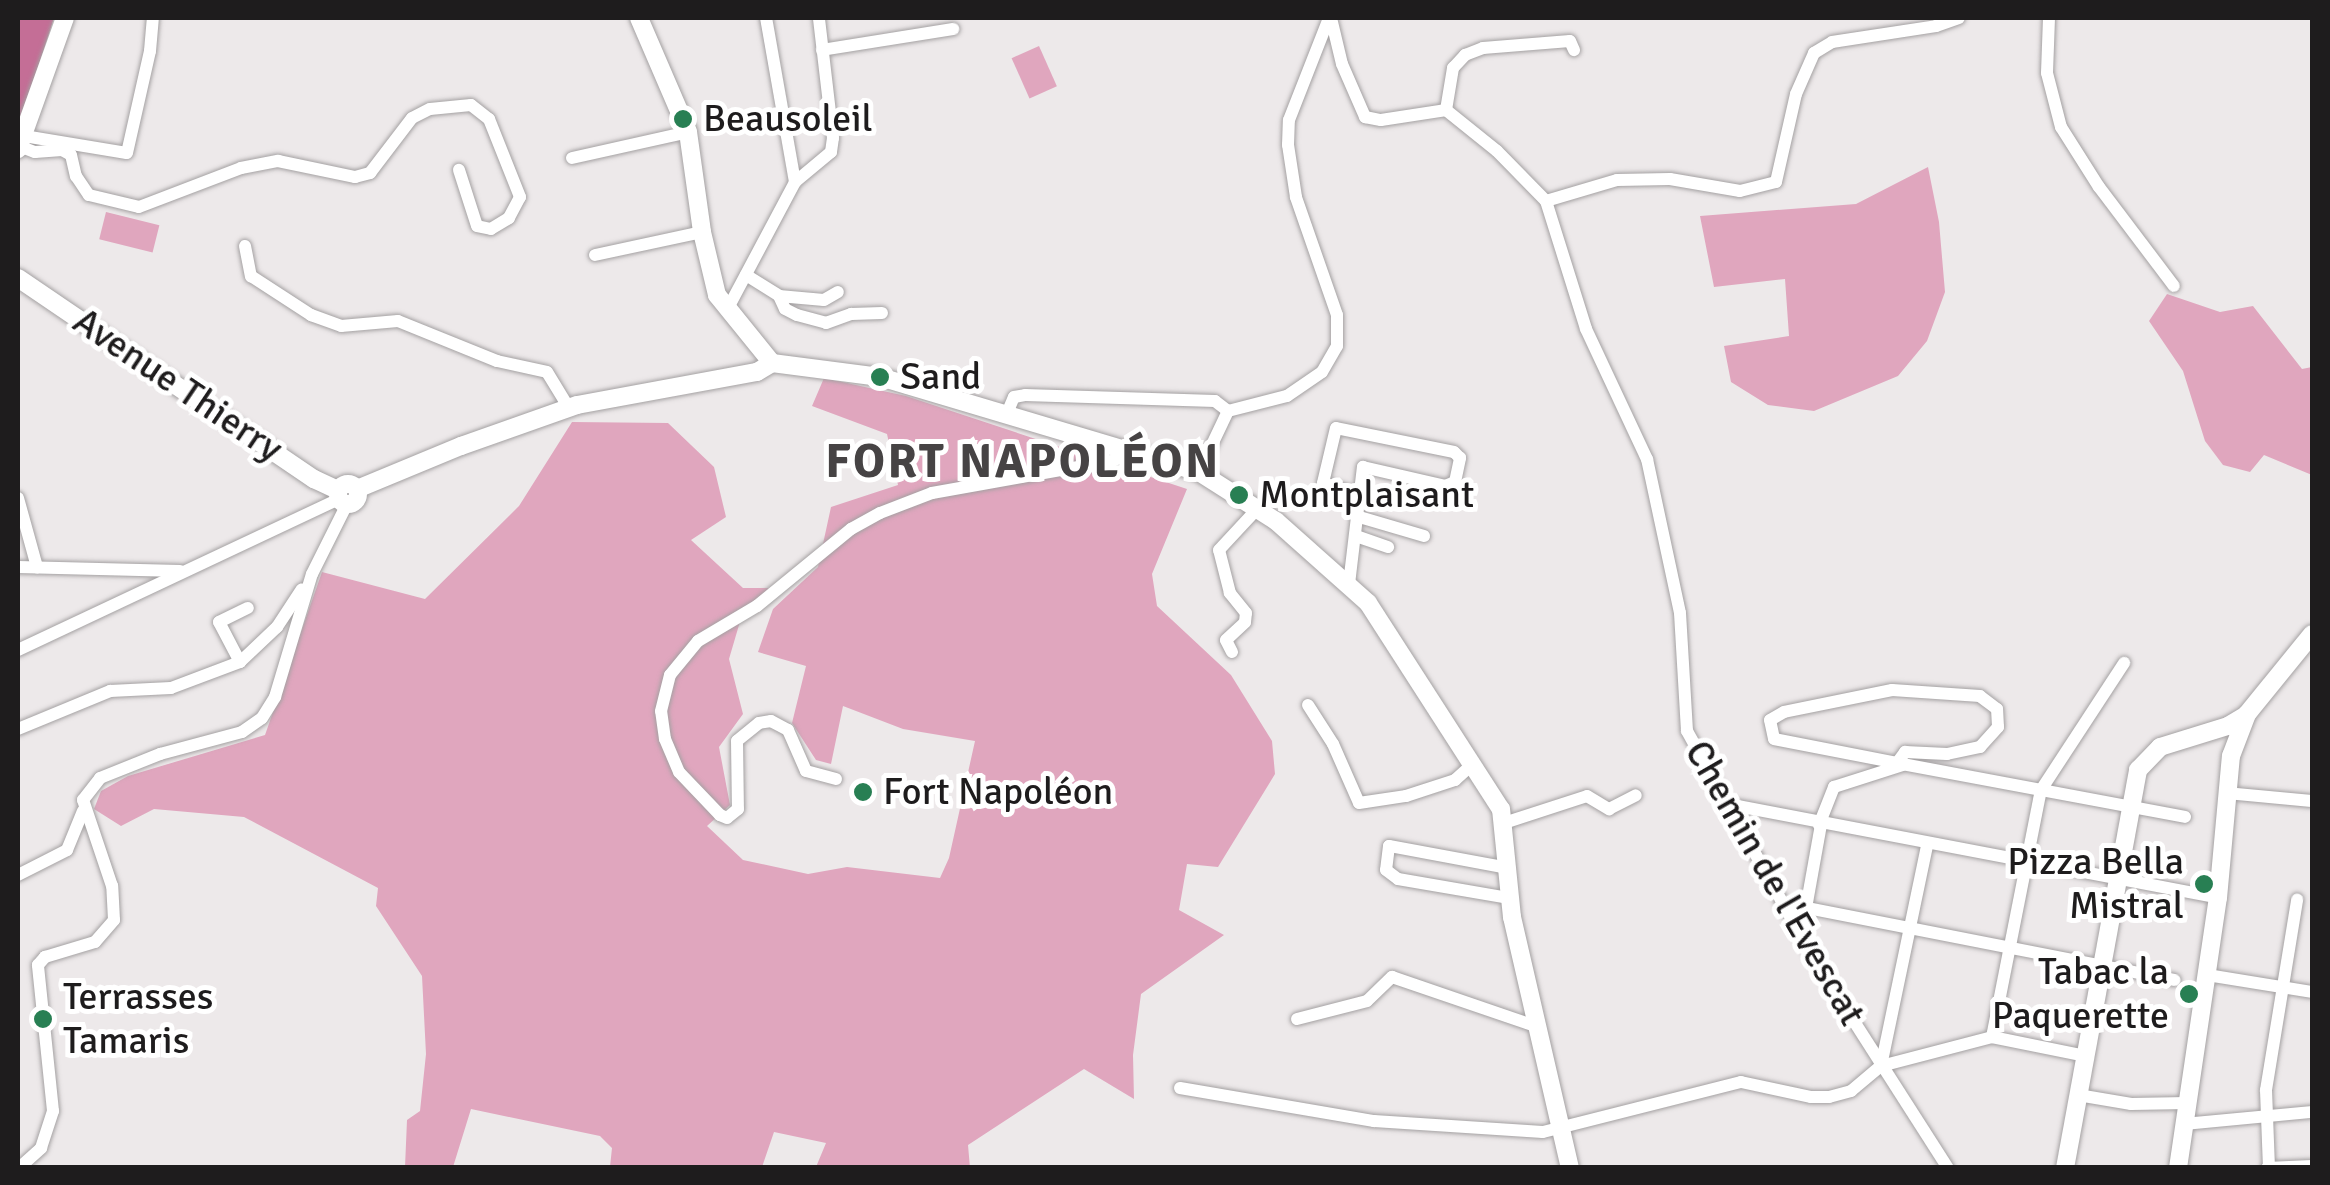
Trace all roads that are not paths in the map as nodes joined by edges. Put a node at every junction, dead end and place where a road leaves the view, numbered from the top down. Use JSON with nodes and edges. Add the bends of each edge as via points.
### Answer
{"nodes":[{"id":1,"x":65,"y":18,"type":"edge"},
{"id":2,"x":153,"y":18,"type":"edge"},
{"id":3,"x":639,"y":18,"type":"edge"},
{"id":4,"x":766,"y":18,"type":"edge"},
{"id":5,"x":820,"y":18,"type":"edge"},
{"id":6,"x":1330,"y":18,"type":"edge"},
{"id":7,"x":1959,"y":18,"type":"edge"},
{"id":8,"x":2049,"y":18,"type":"edge"},
{"id":9,"x":954,"y":29,"type":"dead end"},
{"id":10,"x":822,"y":50,"type":"junction"},
{"id":11,"x":1574,"y":50,"type":"dead end"},
{"id":12,"x":1446,"y":110,"type":"junction"},
{"id":13,"x":688,"y":132,"type":"junction"},
{"id":14,"x":20,"y":144,"type":"edge"},
{"id":15,"x":572,"y":158,"type":"dead end"},
{"id":16,"x":459,"y":170,"type":"dead end"},
{"id":17,"x":794,"y":182,"type":"junction"},
{"id":18,"x":1546,"y":201,"type":"junction"},
{"id":19,"x":702,"y":232,"type":"junction"},
{"id":20,"x":245,"y":246,"type":"dead end"},
{"id":21,"x":595,"y":255,"type":"dead end"},
{"id":22,"x":746,"y":275,"type":"junction"},
{"id":23,"x":18,"y":278,"type":"edge"},
{"id":24,"x":2174,"y":286,"type":"dead end"},
{"id":25,"x":838,"y":292,"type":"dead end"},
{"id":26,"x":779,"y":296,"type":"junction"},
{"id":27,"x":728,"y":310,"type":"junction"},
{"id":28,"x":882,"y":313,"type":"dead end"},
{"id":29,"x":772,"y":363,"type":"junction"},
{"id":30,"x":569,"y":408,"type":"junction"},
{"id":31,"x":1228,"y":411,"type":"junction"},
{"id":32,"x":1008,"y":412,"type":"junction"},
{"id":33,"x":1135,"y":452,"type":"junction"},
{"id":34,"x":1199,"y":472,"type":"junction"},
{"id":35,"x":1356,"y":494,"type":"junction"},
{"id":36,"x":345,"y":496,"type":"junction"},
{"id":37,"x":18,"y":498,"type":"edge"},
{"id":38,"x":1258,"y":508,"type":"junction"},
{"id":39,"x":1356,"y":516,"type":"junction"},
{"id":40,"x":1356,"y":536,"type":"junction"},
{"id":41,"x":1424,"y":536,"type":"dead end"},
{"id":42,"x":1388,"y":547,"type":"dead end"},
{"id":43,"x":18,"y":567,"type":"edge"},
{"id":44,"x":36,"y":568,"type":"junction"},
{"id":45,"x":183,"y":571,"type":"junction"},
{"id":46,"x":312,"y":574,"type":"junction"},
{"id":47,"x":1348,"y":584,"type":"junction"},
{"id":48,"x":248,"y":608,"type":"dead end"},
{"id":49,"x":2312,"y":635,"type":"edge"},
{"id":50,"x":18,"y":650,"type":"edge"},
{"id":51,"x":1232,"y":652,"type":"dead end"},
{"id":52,"x":240,"y":662,"type":"junction"},
{"id":53,"x":2124,"y":663,"type":"dead end"},
{"id":54,"x":1308,"y":706,"type":"dead end"},
{"id":55,"x":2246,"y":714,"type":"junction"},
{"id":56,"x":18,"y":729,"type":"edge"},
{"id":57,"x":2217,"y":729,"type":"junction"},
{"id":58,"x":1474,"y":762,"type":"junction"},
{"id":59,"x":1901,"y":764,"type":"junction"},
{"id":60,"x":2228,"y":770,"type":"junction"},
{"id":61,"x":836,"y":779,"type":"dead end"},
{"id":62,"x":2041,"y":790,"type":"junction"},
{"id":63,"x":2227,"y":792,"type":"junction"},
{"id":64,"x":1636,"y":795,"type":"dead end"},
{"id":65,"x":2312,"y":800,"type":"edge"},
{"id":66,"x":1727,"y":804,"type":"junction"},
{"id":67,"x":2130,"y":806,"type":"junction"},
{"id":68,"x":83,"y":810,"type":"junction"},
{"id":69,"x":2185,"y":817,"type":"dead end"},
{"id":70,"x":1504,"y":824,"type":"junction"},
{"id":71,"x":1820,"y":825,"type":"junction"},
{"id":72,"x":1927,"y":845,"type":"junction"},
{"id":73,"x":2027,"y":864,"type":"junction"},
{"id":74,"x":1508,"y":868,"type":"junction"},
{"id":75,"x":18,"y":875,"type":"edge"},
{"id":76,"x":2118,"y":880,"type":"junction"},
{"id":77,"x":1509,"y":898,"type":"junction"},
{"id":78,"x":2218,"y":898,"type":"junction"},
{"id":79,"x":2297,"y":900,"type":"dead end"},
{"id":80,"x":1782,"y":902,"type":"junction"},
{"id":81,"x":1806,"y":908,"type":"junction"},
{"id":82,"x":1909,"y":927,"type":"junction"},
{"id":83,"x":2010,"y":947,"type":"junction"},
{"id":84,"x":2101,"y":965,"type":"junction"},
{"id":85,"x":2207,"y":975,"type":"junction"},
{"id":86,"x":2175,"y":980,"type":"dead end"},
{"id":87,"x":2282,"y":987,"type":"junction"},
{"id":88,"x":2312,"y":992,"type":"edge"},
{"id":89,"x":1297,"y":1018,"type":"dead end"},
{"id":90,"x":1538,"y":1027,"type":"junction"},
{"id":91,"x":1992,"y":1037,"type":"junction"},
{"id":92,"x":2085,"y":1056,"type":"junction"},
{"id":93,"x":1881,"y":1066,"type":"junction"},
{"id":94,"x":1180,"y":1088,"type":"dead end"},
{"id":95,"x":2078,"y":1095,"type":"junction"},
{"id":96,"x":2188,"y":1103,"type":"junction"},
{"id":97,"x":2312,"y":1112,"type":"edge"},
{"id":98,"x":2267,"y":1117,"type":"junction"},
{"id":99,"x":2184,"y":1124,"type":"junction"},
{"id":100,"x":1561,"y":1130,"type":"junction"},
{"id":101,"x":2312,"y":1166,"type":"edge"},
{"id":102,"x":19,"y":1168,"type":"edge"},
{"id":103,"x":1570,"y":1168,"type":"edge"},
{"id":104,"x":1948,"y":1168,"type":"edge"},
{"id":105,"x":2066,"y":1168,"type":"edge"},
{"id":106,"x":2178,"y":1168,"type":"edge"},
{"id":107,"x":2268,"y":1168,"type":"edge"}],
"edges":[{"from":1,"to":14,"type":"street"},
{"from":2,"to":14,"type":"street","via":[[126,153]]},
{"from":3,"to":13,"type":"street"},
{"from":4,"to":17,"type":"street"},
{"from":5,"to":10,"type":"street"},
{"from":6,"to":12,"type":"street","via":[[1365,118]]},
{"from":6,"to":31,"type":"street","via":[[1289,120],[1288,145],[1296,196],[1337,316],[1337,346],[1322,372],[1297,390]]},
{"from":7,"to":18,"type":"street","via":[[1832,42],[1814,53],[1796,94],[1776,182],[1740,191],[1670,179],[1617,180]]},
{"from":8,"to":24,"type":"street","via":[[2047,73],[2061,127]]},
{"from":9,"to":10,"type":"street"},
{"from":10,"to":17,"type":"street","via":[[833,138],[830,152]]},
{"from":11,"to":12,"type":"street","via":[[1570,41],[1465,55],[1453,68]]},
{"from":12,"to":18,"type":"street","name":"Chemin de l'Evescat"},
{"from":13,"to":15,"type":"street"},
{"from":13,"to":19,"type":"street"},
{"from":14,"to":16,"type":"street","via":[[35,152],[62,150],[89,195],[139,207],[278,161],[355,177],[370,173],[412,118],[471,105],[489,119],[520,197],[510,218],[491,229],[477,226]]},
{"from":17,"to":22,"type":"street"},
{"from":18,"to":66,"type":"street","name":"Chemin de l'Evescat","via":[[1586,329],[1647,459],[1680,613],[1687,732]]},
{"from":19,"to":21,"type":"street"},
{"from":19,"to":27,"type":"street","via":[[717,295]]},
{"from":20,"to":30,"type":"street","via":[[251,276],[310,315],[341,326],[398,322],[547,372]]},
{"from":22,"to":26,"type":"street"},
{"from":22,"to":27,"type":"street"},
{"from":23,"to":36,"type":"street","name":"Avenue Thierry"},
{"from":25,"to":26,"type":"street","via":[[824,300]]},
{"from":26,"to":28,"type":"street","via":[[785,309],[826,323]]},
{"from":27,"to":29,"type":"street"},
{"from":29,"to":30,"type":"street","via":[[757,372]]},
{"from":29,"to":32,"type":"street","via":[[880,377]]},
{"from":30,"to":36,"type":"street"},
{"from":31,"to":32,"type":"street","via":[[1215,401],[1025,395],[1014,398]]},
{"from":31,"to":34,"type":"street"},
{"from":32,"to":33,"type":"street"},
{"from":33,"to":34,"type":"street"},
{"from":33,"to":61,"type":"street","via":[[932,493],[880,513],[757,606],[698,641],[670,675],[661,711],[665,740],[679,772],[720,815],[738,809],[737,741],[759,723],[788,730],[806,771]]},
{"from":34,"to":38,"type":"street"},
{"from":35,"to":35,"type":"street","via":[[1363,466],[1445,486],[1455,482],[1460,458],[1336,428],[1323,483]]},
{"from":35,"to":39,"type":"street"},
{"from":36,"to":45,"type":"street"},
{"from":36,"to":46,"type":"street"},
{"from":37,"to":44,"type":"street"},
{"from":38,"to":47,"type":"street"},
{"from":38,"to":51,"type":"street","via":[[1219,550],[1230,593],[1246,613],[1226,640]]},
{"from":39,"to":40,"type":"street"},
{"from":39,"to":41,"type":"street"},
{"from":40,"to":42,"type":"street"},
{"from":40,"to":47,"type":"street"},
{"from":43,"to":44,"type":"street"},
{"from":44,"to":45,"type":"street"},
{"from":45,"to":50,"type":"street"},
{"from":46,"to":52,"type":"street","via":[[278,627]]},
{"from":46,"to":68,"type":"street","via":[[275,696],[262,718],[242,732],[100,778]]},
{"from":47,"to":58,"type":"street","via":[[1382,621]]},
{"from":48,"to":52,"type":"street","via":[[219,622]]},
{"from":49,"to":55,"type":"street"},
{"from":52,"to":56,"type":"street","via":[[171,688],[110,691]]},
{"from":53,"to":62,"type":"street"},
{"from":54,"to":58,"type":"street","via":[[1359,803],[1455,780]]},
{"from":55,"to":57,"type":"street"},
{"from":55,"to":60,"type":"street"},
{"from":57,"to":60,"type":"street","via":[[2226,737]]},
{"from":57,"to":67,"type":"street","via":[[2151,754],[2138,770]]},
{"from":58,"to":70,"type":"street","via":[[1498,799]]},
{"from":59,"to":59,"type":"street","via":[[1774,738],[1770,720],[1892,690],[1980,696],[1997,710],[1998,727],[1980,747],[1905,752]]},
{"from":59,"to":62,"type":"street"},
{"from":59,"to":71,"type":"street","via":[[1834,787]]},
{"from":60,"to":63,"type":"street"},
{"from":62,"to":67,"type":"street"},
{"from":62,"to":73,"type":"street"},
{"from":63,"to":65,"type":"street"},
{"from":63,"to":78,"type":"street"},
{"from":64,"to":70,"type":"street","via":[[1609,809],[1586,796]]},
{"from":66,"to":71,"type":"street"},
{"from":66,"to":80,"type":"street","name":"Chemin de l'Evescat"},
{"from":67,"to":69,"type":"street"},
{"from":67,"to":76,"type":"street"},
{"from":68,"to":75,"type":"street","via":[[67,850]]},
{"from":68,"to":102,"type":"street","via":[[112,886],[114,920],[94,942],[41,960],[53,1111],[41,1148]]},
{"from":70,"to":74,"type":"street"},
{"from":71,"to":72,"type":"street"},
{"from":71,"to":81,"type":"street"},
{"from":72,"to":73,"type":"street"},
{"from":72,"to":82,"type":"street"},
{"from":73,"to":76,"type":"street"},
{"from":73,"to":83,"type":"street"},
{"from":74,"to":77,"type":"street"},
{"from":74,"to":77,"type":"street","via":[[1389,846],[1386,870],[1398,879]]},
{"from":76,"to":78,"type":"street"},
{"from":76,"to":84,"type":"street"},
{"from":77,"to":90,"type":"street"},
{"from":78,"to":85,"type":"street"},
{"from":79,"to":87,"type":"street"},
{"from":80,"to":81,"type":"street"},
{"from":80,"to":93,"type":"street","name":"Chemin de l'Evescat"},
{"from":81,"to":82,"type":"street"},
{"from":82,"to":83,"type":"street"},
{"from":82,"to":93,"type":"street"},
{"from":83,"to":84,"type":"street"},
{"from":83,"to":91,"type":"street"},
{"from":84,"to":86,"type":"street"},
{"from":84,"to":92,"type":"street"},
{"from":85,"to":87,"type":"street"},
{"from":85,"to":96,"type":"street"},
{"from":87,"to":88,"type":"street"},
{"from":87,"to":98,"type":"street"},
{"from":89,"to":90,"type":"street","via":[[1367,1001],[1392,977]]},
{"from":90,"to":100,"type":"street"},
{"from":91,"to":92,"type":"street"},
{"from":91,"to":93,"type":"street"},
{"from":92,"to":95,"type":"street"},
{"from":93,"to":100,"type":"street","via":[[1850,1091],[1830,1097],[1741,1082]]},
{"from":93,"to":104,"type":"street","name":"Chemin de l'Evescat"},
{"from":94,"to":100,"type":"street","via":[[1374,1121]]},
{"from":95,"to":96,"type":"street","via":[[2131,1104]]},
{"from":95,"to":105,"type":"street"},
{"from":96,"to":99,"type":"street"},
{"from":97,"to":98,"type":"street"},
{"from":98,"to":99,"type":"street"},
{"from":98,"to":107,"type":"street"},
{"from":99,"to":106,"type":"street"},
{"from":100,"to":103,"type":"street"},
{"from":101,"to":107,"type":"street"}]}
